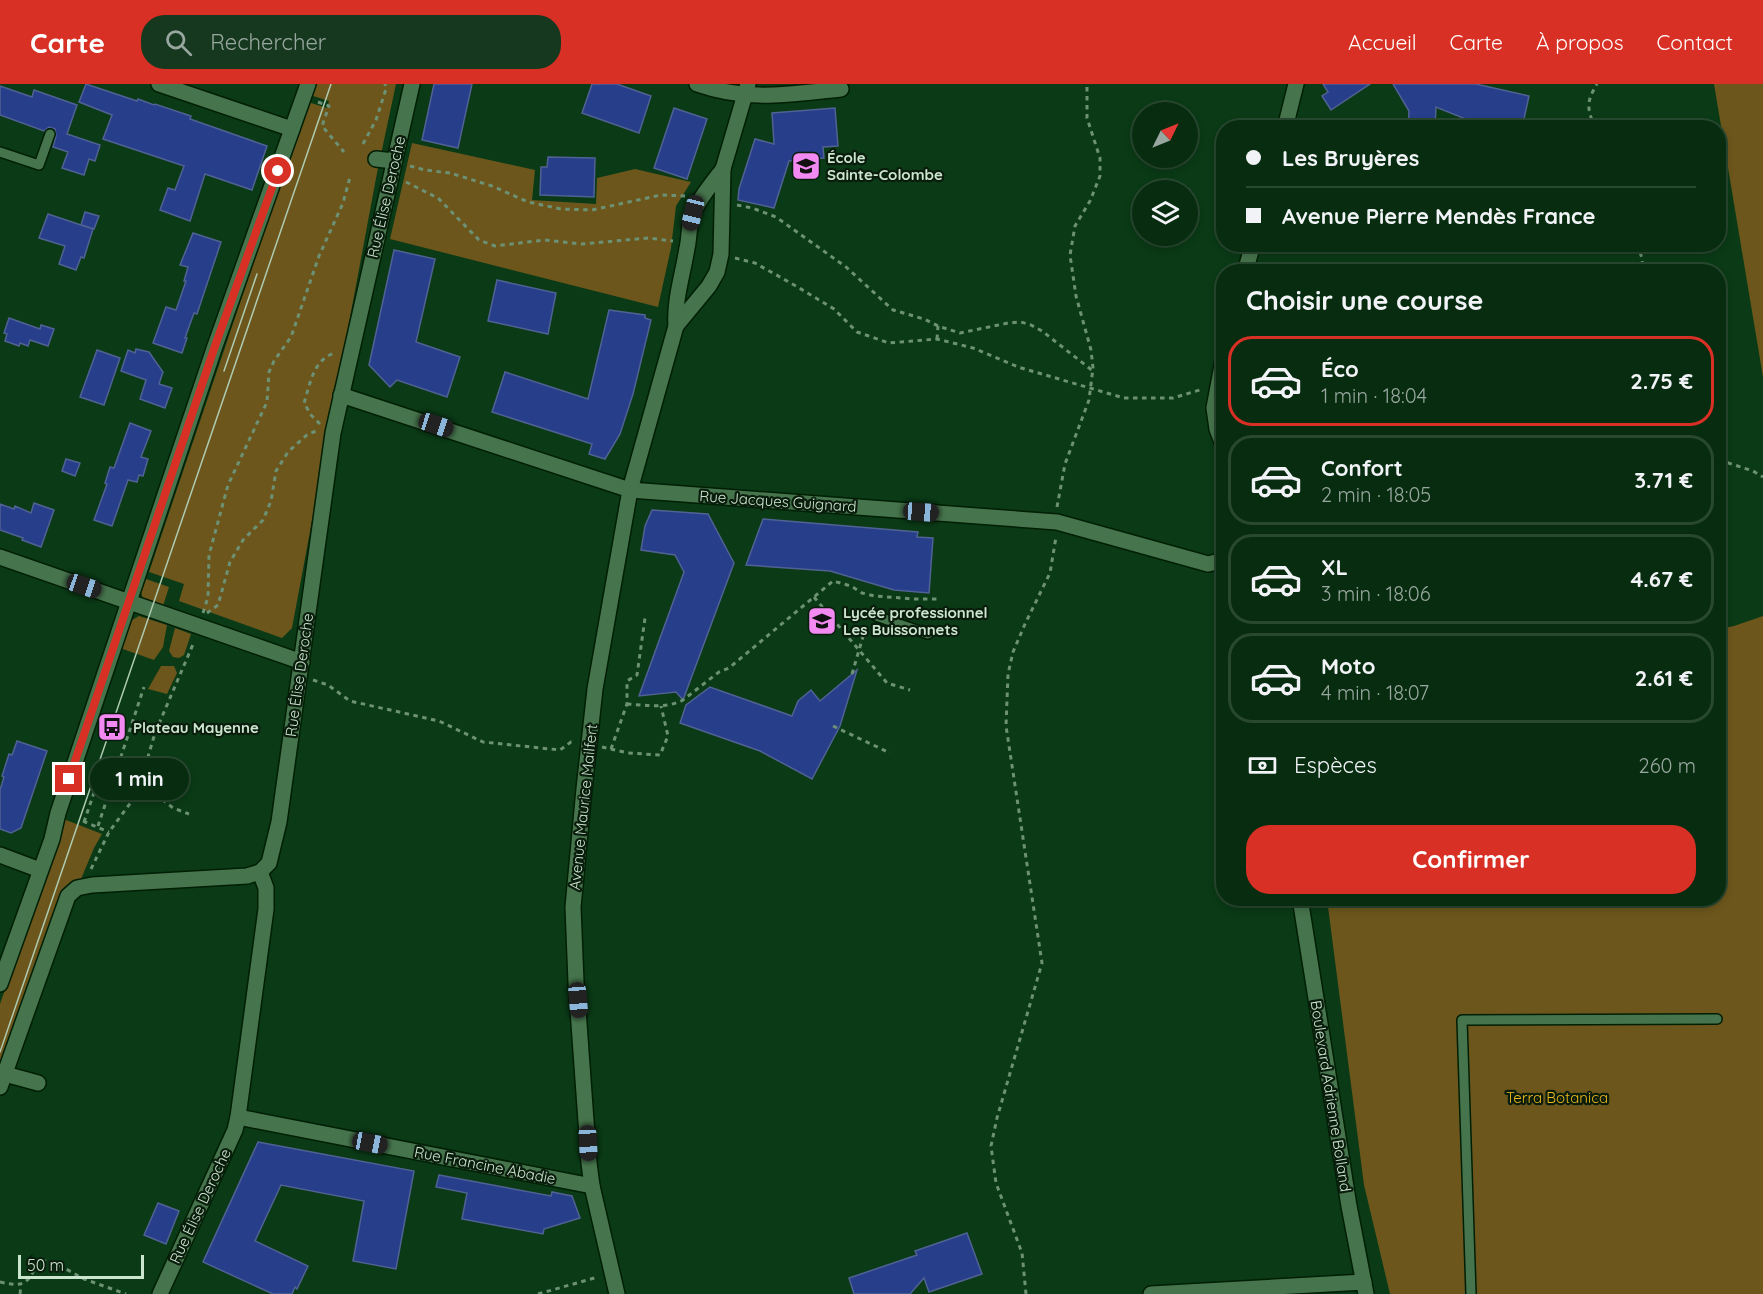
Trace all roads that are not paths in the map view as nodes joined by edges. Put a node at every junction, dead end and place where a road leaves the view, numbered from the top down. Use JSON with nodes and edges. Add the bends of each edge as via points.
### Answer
{"nodes":[{"id":1,"x":159,"y":84,"type":"edge"},
{"id":2,"x":308,"y":84,"type":"edge"},
{"id":3,"x":412,"y":84,"type":"edge"},
{"id":4,"x":697,"y":84,"type":"edge"},
{"id":5,"x":1296,"y":84,"type":"edge"},
{"id":6,"x":841,"y":89,"type":"dead end"},
{"id":7,"x":746,"y":90,"type":"edge"},
{"id":8,"x":1287,"y":120,"type":"edge"},
{"id":9,"x":292,"y":129,"type":"junction"},
{"id":10,"x":50,"y":134,"type":"dead end"},
{"id":11,"x":0,"y":152,"type":"edge"},
{"id":12,"x":376,"y":159,"type":"dead end"},
{"id":13,"x":394,"y":161,"type":"junction"},
{"id":14,"x":723,"y":169,"type":"junction"},
{"id":15,"x":676,"y":326,"type":"junction"},
{"id":16,"x":341,"y":394,"type":"junction"},
{"id":17,"x":1216,"y":400,"type":"edge"},
{"id":18,"x":1216,"y":422,"type":"edge"},
{"id":19,"x":630,"y":490,"type":"junction"},
{"id":20,"x":0,"y":556,"type":"edge"},
{"id":21,"x":1216,"y":562,"type":"edge"},
{"id":22,"x":129,"y":602,"type":"junction"},
{"id":23,"x":873,"y":615,"type":"road end"},
{"id":24,"x":928,"y":634,"type":"dead end"},
{"id":25,"x":302,"y":662,"type":"junction"},
{"id":26,"x":0,"y":855,"type":"edge"},
{"id":27,"x":40,"y":870,"type":"junction"},
{"id":28,"x":260,"y":872,"type":"junction"},
{"id":29,"x":1301,"y":906,"type":"edge"},
{"id":30,"x":0,"y":984,"type":"edge"},
{"id":31,"x":1717,"y":1018,"type":"dead end"},
{"id":32,"x":2,"y":1080,"type":"edge"},
{"id":33,"x":39,"y":1083,"type":"dead end"},
{"id":34,"x":238,"y":1117,"type":"junction"},
{"id":35,"x":592,"y":1186,"type":"junction"},
{"id":36,"x":1365,"y":1288,"type":"edge"},
{"id":37,"x":160,"y":1294,"type":"edge"},
{"id":38,"x":617,"y":1294,"type":"edge"},
{"id":39,"x":1151,"y":1294,"type":"edge"},
{"id":40,"x":1471,"y":1294,"type":"edge"}],
"edges":[{"from":1,"to":9,"type":"street"},
{"from":2,"to":9,"type":"street"},
{"from":3,"to":13,"type":"street","name":"Rue Élise Deroche"},
{"from":4,"to":7,"type":"street","via":[[722,92]]},
{"from":5,"to":8,"type":"street"},
{"from":6,"to":7,"type":"street","via":[[775,96]]},
{"from":7,"to":14,"type":"street","name":"Avenue Maurice Mailfert"},
{"from":9,"to":22,"type":"street"},
{"from":10,"to":11,"type":"lane","via":[[39,165]]},
{"from":12,"to":13,"type":"street"},
{"from":13,"to":16,"type":"street","name":"Rue Élise Deroche"},
{"from":14,"to":15,"type":"street","name":"Avenue Maurice Mailfert","via":[[693,213]]},
{"from":14,"to":15,"type":"street","name":"Avenue Maurice Mailfert","via":[[722,254],[717,272]]},
{"from":15,"to":19,"type":"street","name":"Avenue Maurice Mailfert"},
{"from":16,"to":19,"type":"street","name":"Rue Jacques Guignard"},
{"from":16,"to":25,"type":"street","name":"Rue Élise Deroche"},
{"from":17,"to":18,"type":"street"},
{"from":19,"to":21,"type":"street","name":"Rue Jacques Guignard","via":[[1057,522],[1208,564]]},
{"from":19,"to":35,"type":"street","name":"Avenue Maurice Mailfert","via":[[596,689],[573,907]]},
{"from":20,"to":22,"type":"street"},
{"from":22,"to":25,"type":"street"},
{"from":22,"to":27,"type":"street"},
{"from":23,"to":24,"type":"lane"},
{"from":25,"to":28,"type":"street","name":"Rue Élise Deroche","via":[[279,822],[269,863]]},
{"from":26,"to":27,"type":"street"},
{"from":27,"to":30,"type":"street"},
{"from":28,"to":32,"type":"street","via":[[77,888],[68,896]]},
{"from":28,"to":34,"type":"street","name":"Rue Élise Deroche","via":[[266,888],[266,909]]},
{"from":29,"to":36,"type":"street","name":"Boulevard Adrienne Bolland"},
{"from":31,"to":40,"type":"lane","via":[[1462,1020]]},
{"from":32,"to":33,"type":"street"},
{"from":34,"to":35,"type":"street","name":"Rue Francine Abadie"},
{"from":34,"to":37,"type":"street","name":"Rue Élise Deroche"},
{"from":35,"to":38,"type":"street","name":"Avenue Maurice Mailfert"},
{"from":36,"to":39,"type":"street"}]}
